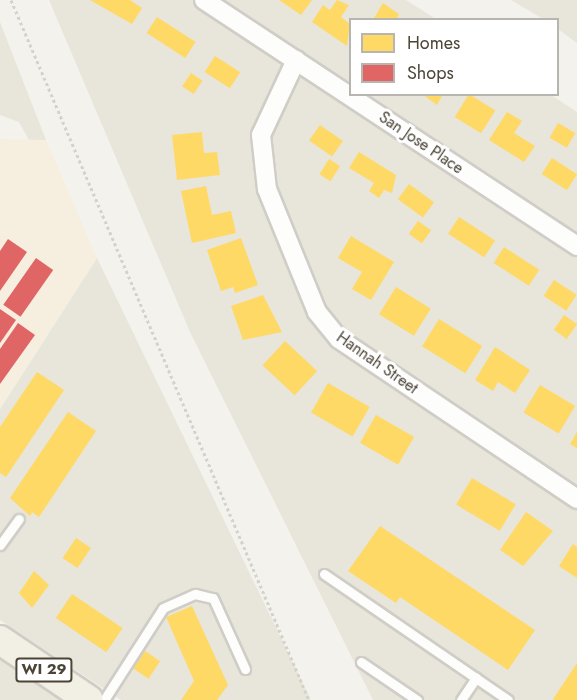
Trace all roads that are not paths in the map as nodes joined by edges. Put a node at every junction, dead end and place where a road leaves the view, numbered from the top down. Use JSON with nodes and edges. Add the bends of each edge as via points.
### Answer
{"nodes":[{"id":1,"x":204,"y":0,"type":"edge"},
{"id":2,"x":296,"y":60,"type":"junction"},
{"id":3,"x":349,"y":95,"type":"edge"},
{"id":4,"x":350,"y":96,"type":"edge"},
{"id":5,"x":577,"y":246,"type":"edge"},
{"id":6,"x":577,"y":499,"type":"edge"},
{"id":7,"x":19,"y":519,"type":"dead end"},
{"id":8,"x":0,"y":545,"type":"edge"},
{"id":9,"x":324,"y":574,"type":"dead end"},
{"id":10,"x":0,"y":640,"type":"edge"},
{"id":11,"x":361,"y":662,"type":"dead end"},
{"id":12,"x":245,"y":669,"type":"dead end"},
{"id":13,"x":476,"y":678,"type":"junction"},
{"id":14,"x":89,"y":700,"type":"edge"},
{"id":15,"x":104,"y":700,"type":"edge"},
{"id":16,"x":417,"y":700,"type":"edge"},
{"id":17,"x":461,"y":700,"type":"edge"},
{"id":18,"x":508,"y":700,"type":"edge"}],
"edges":[{"from":1,"to":2,"type":"street","name":"San Jose Place"},
{"from":2,"to":3,"type":"street","name":"San Jose Place"},
{"from":2,"to":6,"type":"street","name":"Hannah Street","via":[[261,135],[267,189],[317,312],[339,339]]},
{"from":4,"to":5,"type":"street","name":"San Jose Place"},
{"from":7,"to":8,"type":"lane"},
{"from":9,"to":13,"type":"lane"},
{"from":10,"to":14,"type":"main road","number":"WI 29"},
{"from":11,"to":16,"type":"lane"},
{"from":12,"to":15,"type":"lane","via":[[213,598],[195,594],[163,608]]},
{"from":13,"to":17,"type":"lane"},
{"from":13,"to":18,"type":"lane"}]}
